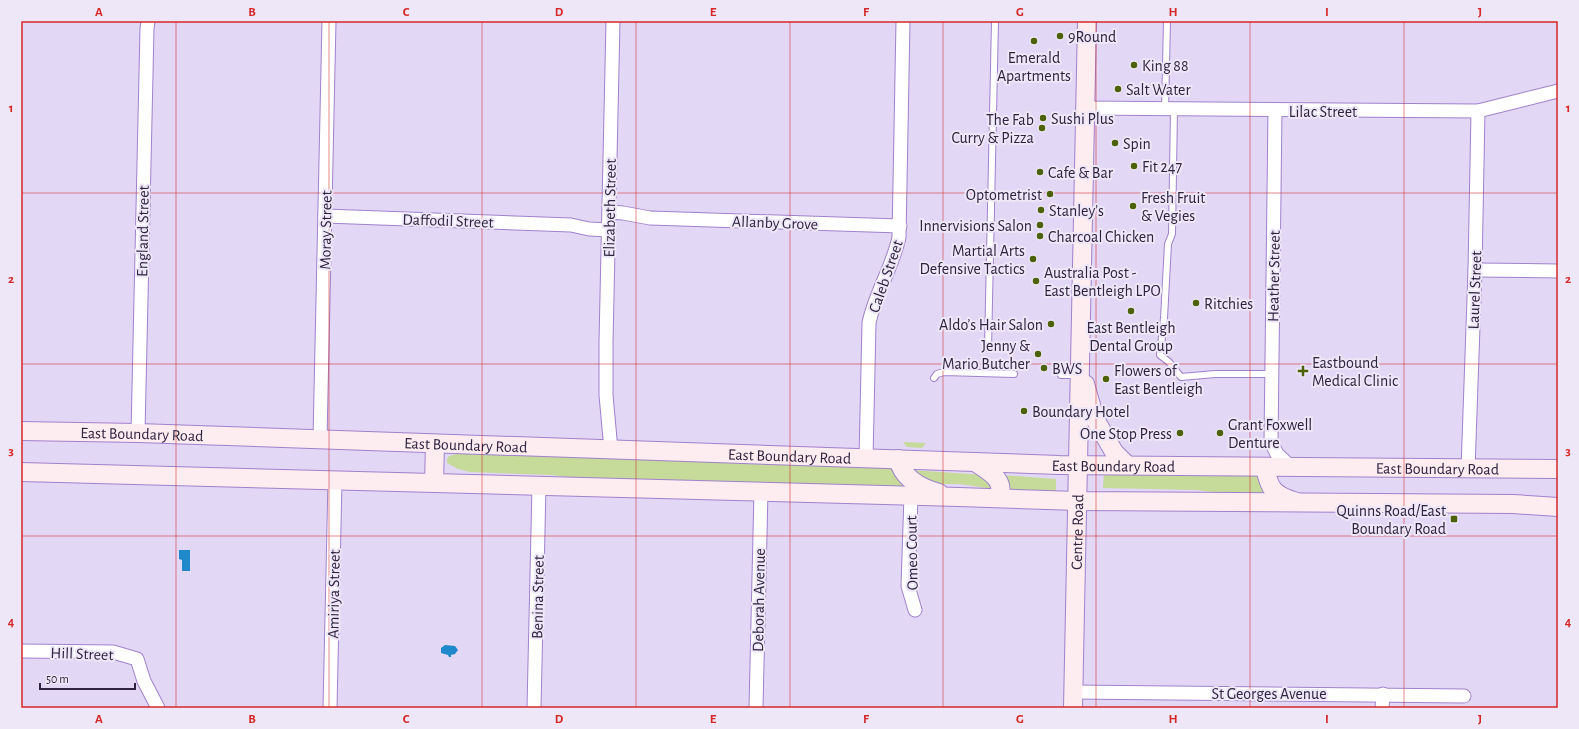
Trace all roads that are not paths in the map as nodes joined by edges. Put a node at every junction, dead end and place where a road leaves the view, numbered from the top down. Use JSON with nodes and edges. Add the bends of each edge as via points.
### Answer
{"nodes":[{"id":1,"x":329,"y":21,"type":"edge"},
{"id":2,"x":613,"y":21,"type":"edge"},
{"id":3,"x":904,"y":21,"type":"edge"},
{"id":4,"x":995,"y":21,"type":"edge"},
{"id":5,"x":1087,"y":21,"type":"edge"},
{"id":6,"x":1167,"y":21,"type":"edge"},
{"id":7,"x":147,"y":24,"type":"edge"},
{"id":8,"x":1558,"y":92,"type":"edge"},
{"id":9,"x":1085,"y":108,"type":"junction"},
{"id":10,"x":1170,"y":109,"type":"junction"},
{"id":11,"x":1275,"y":110,"type":"junction"},
{"id":12,"x":1478,"y":111,"type":"junction"},
{"id":13,"x":325,"y":216,"type":"junction"},
{"id":14,"x":609,"y":221,"type":"junction"},
{"id":15,"x":900,"y":226,"type":"junction"},
{"id":16,"x":1475,"y":270,"type":"junction"},
{"id":17,"x":1558,"y":270,"type":"edge"},
{"id":18,"x":988,"y":348,"type":"dead end"},
{"id":19,"x":1080,"y":372,"type":"junction"},
{"id":20,"x":1014,"y":374,"type":"dead end"},
{"id":21,"x":1272,"y":374,"type":"junction"},
{"id":22,"x":1061,"y":375,"type":"dead end"},
{"id":23,"x":934,"y":378,"type":"dead end"},
{"id":24,"x":21,"y":431,"type":"edge"},
{"id":25,"x":138,"y":433,"type":"junction"},
{"id":26,"x":320,"y":439,"type":"junction"},
{"id":27,"x":1271,"y":442,"type":"junction"},
{"id":28,"x":435,"y":444,"type":"junction"},
{"id":29,"x":606,"y":450,"type":"junction"},
{"id":30,"x":866,"y":459,"type":"junction"},
{"id":31,"x":898,"y":459,"type":"junction"},
{"id":32,"x":975,"y":462,"type":"junction"},
{"id":33,"x":1077,"y":465,"type":"junction"},
{"id":34,"x":1127,"y":465,"type":"junction"},
{"id":35,"x":1265,"y":467,"type":"junction"},
{"id":36,"x":1291,"y":467,"type":"junction"},
{"id":37,"x":1468,"y":469,"type":"junction"},
{"id":38,"x":1558,"y":469,"type":"edge"},
{"id":39,"x":21,"y":472,"type":"edge"},
{"id":40,"x":335,"y":480,"type":"junction"},
{"id":41,"x":434,"y":483,"type":"junction"},
{"id":42,"x":539,"y":486,"type":"junction"},
{"id":43,"x":761,"y":491,"type":"junction"},
{"id":44,"x":911,"y":496,"type":"junction"},
{"id":45,"x":960,"y":496,"type":"junction"},
{"id":46,"x":999,"y":498,"type":"junction"},
{"id":47,"x":1077,"y":501,"type":"junction"},
{"id":48,"x":1299,"y":503,"type":"junction"},
{"id":49,"x":1558,"y":507,"type":"edge"},
{"id":50,"x":915,"y":610,"type":"dead end"},
{"id":51,"x":21,"y":651,"type":"edge"},
{"id":52,"x":1382,"y":694,"type":"junction"},
{"id":53,"x":1464,"y":696,"type":"dead end"},
{"id":54,"x":1073,"y":700,"type":"edge"},
{"id":55,"x":158,"y":708,"type":"edge"},
{"id":56,"x":330,"y":708,"type":"edge"},
{"id":57,"x":534,"y":708,"type":"edge"},
{"id":58,"x":756,"y":708,"type":"edge"},
{"id":59,"x":1382,"y":708,"type":"edge"}],
"edges":[{"from":1,"to":13,"type":"street","name":"Moray Street"},
{"from":2,"to":14,"type":"street","name":"Elizabeth Street"},
{"from":3,"to":15,"type":"street","name":"Caleb Street"},
{"from":4,"to":18,"type":"lane"},
{"from":5,"to":9,"type":"main road","name":"Centre Road"},
{"from":6,"to":10,"type":"lane"},
{"from":7,"to":25,"type":"street","name":"England Street"},
{"from":8,"to":12,"type":"street","name":"Lilac Street"},
{"from":9,"to":10,"type":"street","name":"Lilac Street"},
{"from":9,"to":19,"type":"main road","name":"Centre Road"},
{"from":10,"to":11,"type":"street","name":"Lilac Street"},
{"from":10,"to":21,"type":"lane","via":[[1172,234],[1168,244],[1160,355],[1181,377]]},
{"from":11,"to":12,"type":"street","name":"Lilac Street"},
{"from":11,"to":21,"type":"street","name":"Heather Street"},
{"from":12,"to":16,"type":"street","name":"Laurel Street"},
{"from":13,"to":14,"type":"street","name":"Daffodil Street","via":[[571,225],[589,229]]},
{"from":13,"to":26,"type":"street","name":"Moray Street"},
{"from":14,"to":15,"type":"street","name":"Allanby Grove","via":[[650,218]]},
{"from":14,"to":29,"type":"street","name":"Elizabeth Street"},
{"from":15,"to":30,"type":"street","name":"Caleb Street","via":[[898,244],[869,323]]},
{"from":16,"to":17,"type":"street"},
{"from":16,"to":37,"type":"street","name":"Laurel Street"},
{"from":19,"to":22,"type":"lane"},
{"from":19,"to":33,"type":"main road","name":"Centre Road"},
{"from":19,"to":34,"type":"main road","via":[[1095,419],[1114,452]]},
{"from":20,"to":23,"type":"lane","via":[[944,372]]},
{"from":21,"to":27,"type":"street","name":"Heather Street"},
{"from":24,"to":25,"type":"main road","name":"East Boundary Road"},
{"from":25,"to":26,"type":"main road","name":"East Boundary Road"},
{"from":26,"to":28,"type":"main road","name":"East Boundary Road"},
{"from":27,"to":35,"type":"street","name":"Heather Street","via":[[1266,449]]},
{"from":27,"to":36,"type":"street","via":[[1277,454]]},
{"from":28,"to":29,"type":"main road","name":"East Boundary Road"},
{"from":28,"to":41,"type":"main road"},
{"from":29,"to":30,"type":"main road","name":"East Boundary Road"},
{"from":30,"to":31,"type":"main road","name":"East Boundary Road"},
{"from":31,"to":32,"type":"main road","name":"East Boundary Road"},
{"from":31,"to":45,"type":"main road","via":[[902,472],[927,490]]},
{"from":32,"to":33,"type":"main road","name":"East Boundary Road"},
{"from":32,"to":46,"type":"main road","via":[[998,479],[1001,487]]},
{"from":33,"to":34,"type":"main road","name":"East Boundary Road"},
{"from":33,"to":47,"type":"main road","name":"Centre Road"},
{"from":34,"to":35,"type":"main road","name":"East Boundary Road"},
{"from":35,"to":36,"type":"main road","name":"East Boundary Road"},
{"from":35,"to":48,"type":"main road","via":[[1269,484],[1274,491]]},
{"from":36,"to":37,"type":"main road","name":"East Boundary Road"},
{"from":37,"to":38,"type":"main road","name":"East Boundary Road"},
{"from":39,"to":40,"type":"main road"},
{"from":40,"to":41,"type":"main road"},
{"from":40,"to":56,"type":"street","name":"Amiriya Street"},
{"from":41,"to":42,"type":"main road"},
{"from":42,"to":43,"type":"main road"},
{"from":42,"to":57,"type":"street","name":"Benina Street"},
{"from":43,"to":44,"type":"main road"},
{"from":43,"to":58,"type":"street","name":"Deborah Avenue"},
{"from":44,"to":45,"type":"main road"},
{"from":44,"to":50,"type":"street","name":"Omeo Court","via":[[908,586]]},
{"from":45,"to":46,"type":"main road"},
{"from":46,"to":47,"type":"main road"},
{"from":47,"to":48,"type":"main road"},
{"from":47,"to":54,"type":"main road","name":"Centre Road"},
{"from":48,"to":49,"type":"main road","via":[[1513,504]]},
{"from":51,"to":55,"type":"street","name":"Hill Street","via":[[113,652],[137,659],[144,681]]},
{"from":52,"to":53,"type":"street","name":"St Georges Avenue"},
{"from":52,"to":54,"type":"street","name":"St Georges Avenue"},
{"from":52,"to":59,"type":"street"}]}
